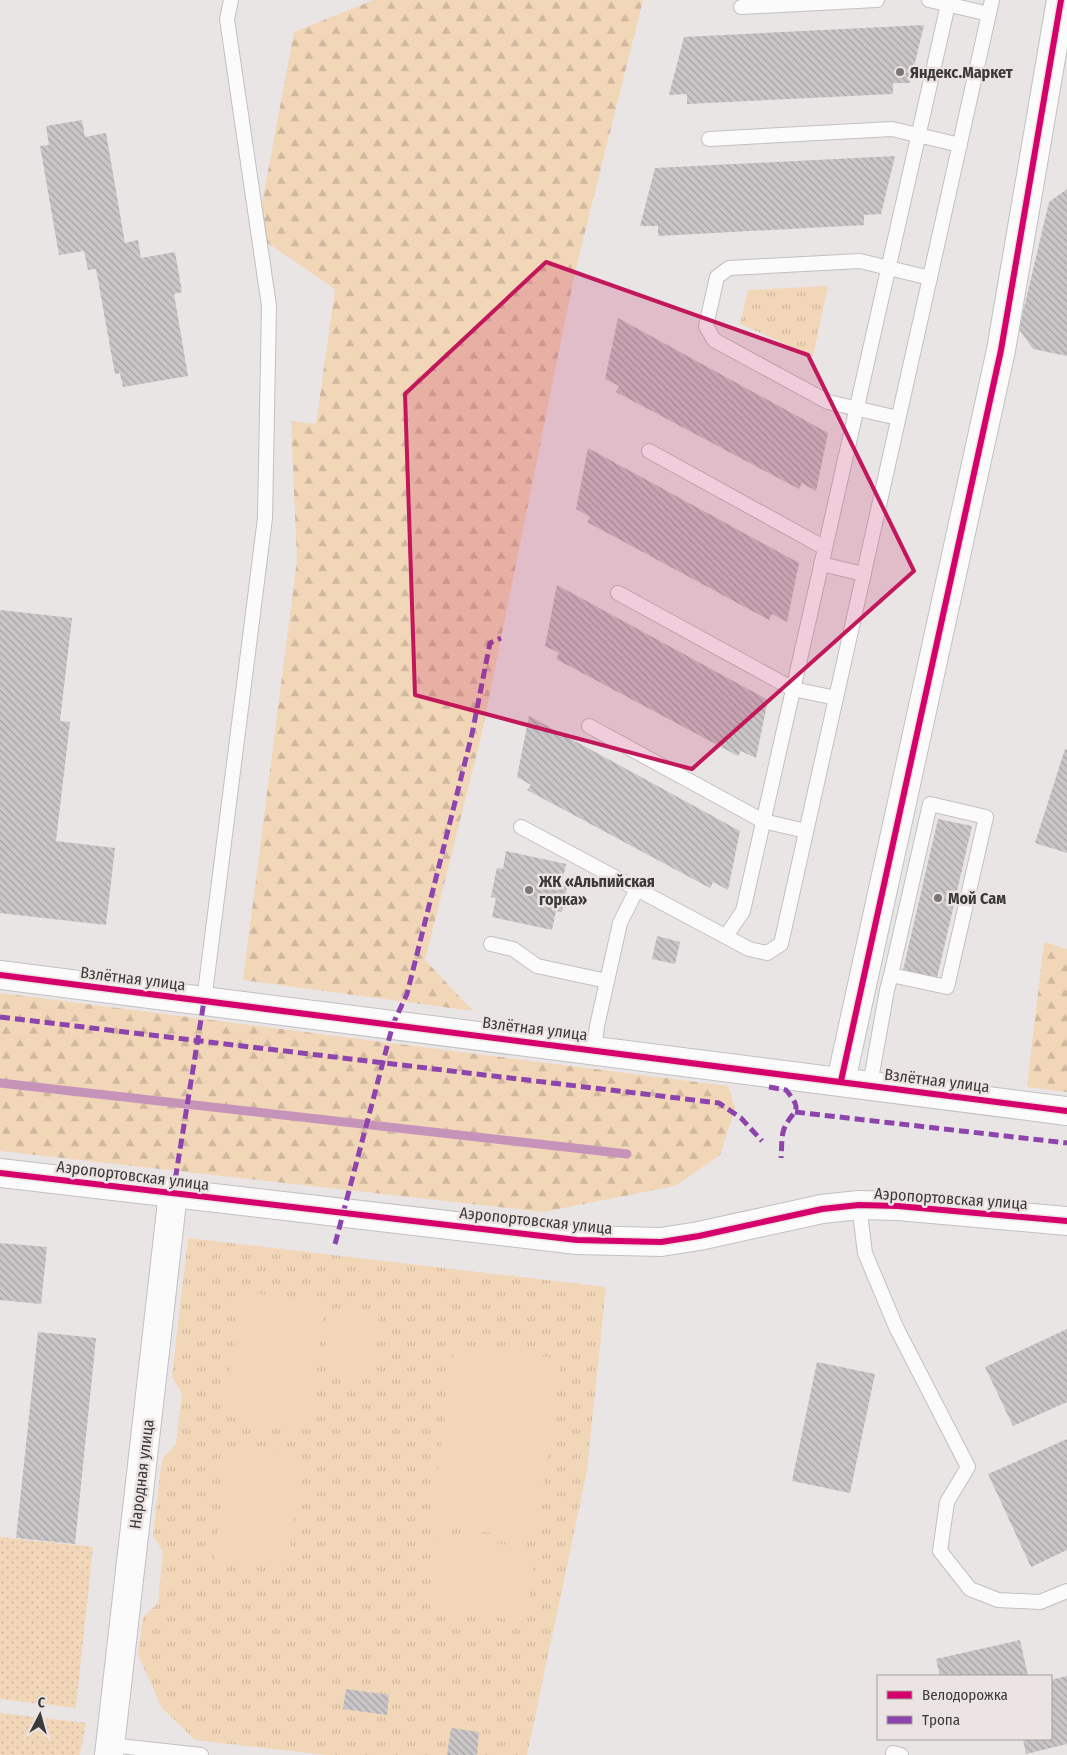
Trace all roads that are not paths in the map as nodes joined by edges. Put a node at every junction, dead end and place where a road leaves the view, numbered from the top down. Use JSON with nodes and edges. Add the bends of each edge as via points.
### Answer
{"nodes":[{"id":1,"x":231,"y":0,"type":"edge"},
{"id":2,"x":877,"y":0,"type":"edge"},
{"id":3,"x":929,"y":0,"type":"edge"},
{"id":4,"x":992,"y":0,"type":"edge"},
{"id":5,"x":1061,"y":0,"type":"edge"},
{"id":6,"x":949,"y":2,"type":"edge"},
{"id":7,"x":741,"y":7,"type":"dead end"},
{"id":8,"x":989,"y":14,"type":"junction"},
{"id":9,"x":919,"y":136,"type":"junction"},
{"id":10,"x":709,"y":139,"type":"dead end"},
{"id":11,"x":960,"y":145,"type":"junction"},
{"id":12,"x":889,"y":268,"type":"junction"},
{"id":13,"x":930,"y":278,"type":"junction"},
{"id":14,"x":857,"y":409,"type":"junction"},
{"id":15,"x":898,"y":418,"type":"junction"},
{"id":16,"x":649,"y":451,"type":"dead end"},
{"id":17,"x":825,"y":548,"type":"junction"},
{"id":18,"x":822,"y":564,"type":"junction"},
{"id":19,"x":864,"y":574,"type":"junction"},
{"id":20,"x":618,"y":593,"type":"dead end"},
{"id":21,"x":793,"y":689,"type":"junction"},
{"id":22,"x":836,"y":698,"type":"junction"},
{"id":23,"x":589,"y":726,"type":"dead end"},
{"id":24,"x":763,"y":821,"type":"junction"},
{"id":25,"x":521,"y":827,"type":"dead end"},
{"id":26,"x":806,"y":831,"type":"junction"},
{"id":27,"x":637,"y":890,"type":"junction"},
{"id":28,"x":726,"y":936,"type":"junction"},
{"id":29,"x":491,"y":944,"type":"dead end"},
{"id":30,"x":0,"y":975,"type":"edge"},
{"id":31,"x":891,"y":975,"type":"junction"},
{"id":32,"x":607,"y":981,"type":"junction"},
{"id":33,"x":204,"y":1001,"type":"junction"},
{"id":34,"x":594,"y":1050,"type":"junction"},
{"id":35,"x":841,"y":1081,"type":"junction"},
{"id":36,"x":870,"y":1085,"type":"junction"},
{"id":37,"x":1067,"y":1110,"type":"edge"},
{"id":38,"x":0,"y":1173,"type":"edge"},
{"id":39,"x":173,"y":1193,"type":"junction"},
{"id":40,"x":859,"y":1205,"type":"junction"},
{"id":41,"x":1067,"y":1221,"type":"edge"},
{"id":42,"x":1067,"y":1590,"type":"edge"},
{"id":43,"x":109,"y":1750,"type":"edge"},
{"id":44,"x":201,"y":1755,"type":"edge"}],
"edges":[{"from":1,"to":33,"type":"lane","via":[[227,19],[269,306],[265,518]]},
{"from":2,"to":7,"type":"lane"},
{"from":3,"to":6,"type":"lane"},
{"from":4,"to":8,"type":"lane"},
{"from":5,"to":35,"type":"street","via":[[1001,350]]},
{"from":6,"to":8,"type":"lane"},
{"from":6,"to":9,"type":"lane"},
{"from":8,"to":11,"type":"lane"},
{"from":9,"to":10,"type":"lane","via":[[892,129]]},
{"from":9,"to":11,"type":"lane"},
{"from":9,"to":12,"type":"lane"},
{"from":11,"to":13,"type":"lane"},
{"from":12,"to":13,"type":"lane"},
{"from":12,"to":14,"type":"lane"},
{"from":12,"to":14,"type":"lane","via":[[860,261],[729,268],[717,278],[715,286],[706,326],[714,340],[828,402]]},
{"from":13,"to":15,"type":"lane"},
{"from":14,"to":15,"type":"lane"},
{"from":14,"to":17,"type":"lane"},
{"from":15,"to":19,"type":"lane"},
{"from":16,"to":17,"type":"lane"},
{"from":17,"to":18,"type":"lane"},
{"from":18,"to":19,"type":"lane"},
{"from":18,"to":21,"type":"lane"},
{"from":19,"to":22,"type":"lane"},
{"from":20,"to":21,"type":"lane"},
{"from":21,"to":22,"type":"lane"},
{"from":21,"to":24,"type":"lane"},
{"from":22,"to":26,"type":"lane"},
{"from":23,"to":24,"type":"lane"},
{"from":24,"to":26,"type":"lane"},
{"from":24,"to":28,"type":"lane","via":[[743,912]]},
{"from":25,"to":27,"type":"lane"},
{"from":26,"to":28,"type":"lane","via":[[781,944],[767,953],[749,949]]},
{"from":27,"to":28,"type":"lane"},
{"from":27,"to":32,"type":"lane","via":[[620,923]]},
{"from":29,"to":32,"type":"lane","via":[[514,949],[537,966]]},
{"from":30,"to":33,"type":"street","name":"Взлётная улица"},
{"from":31,"to":31,"type":"lane","via":[[947,988],[986,816],[930,804]]},
{"from":31,"to":36,"type":"lane"},
{"from":32,"to":34,"type":"lane"},
{"from":33,"to":34,"type":"street","name":"Взлётная улица"},
{"from":34,"to":35,"type":"street","name":"Взлётная улица"},
{"from":35,"to":36,"type":"street","name":"Взлётная улица"},
{"from":36,"to":37,"type":"street","name":"Взлётная улица"},
{"from":38,"to":39,"type":"street","name":"Аэропортовская улица"},
{"from":39,"to":40,"type":"street","name":"Аэропортовская улица","via":[[577,1240],[625,1242],[661,1242],[699,1236],[822,1209]]},
{"from":39,"to":43,"type":"street","name":"Народная улица"},
{"from":40,"to":41,"type":"street","name":"Аэропортовская улица"},
{"from":40,"to":42,"type":"lane","via":[[865,1253],[889,1311],[968,1467],[947,1502],[940,1551],[970,1589],[998,1600],[1040,1602]]},
{"from":43,"to":44,"type":"lane"}]}
